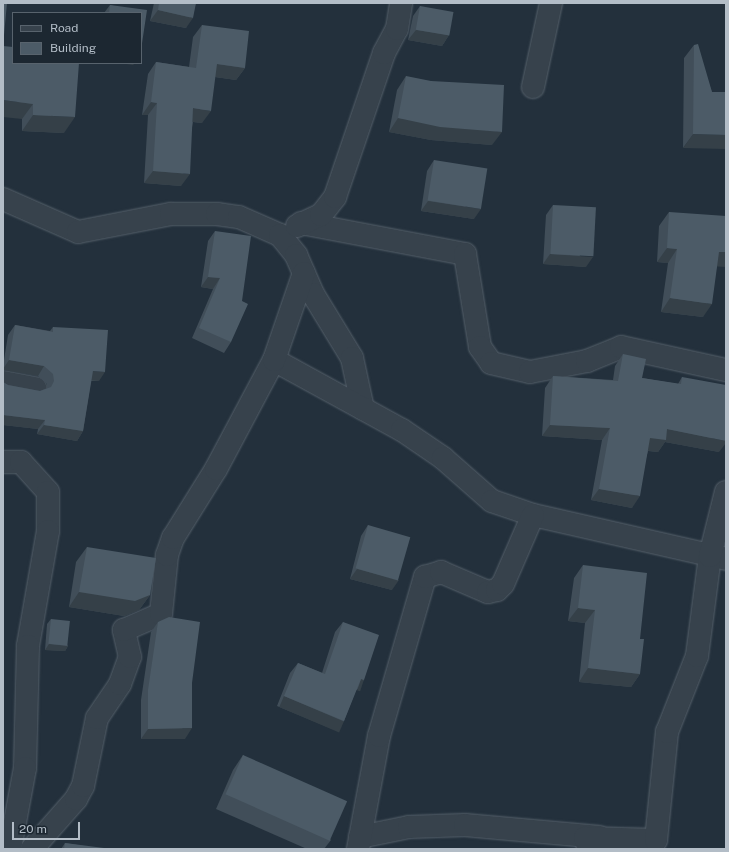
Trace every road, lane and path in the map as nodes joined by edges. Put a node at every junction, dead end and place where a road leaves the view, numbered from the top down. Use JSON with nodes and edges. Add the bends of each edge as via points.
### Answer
{"nodes":[{"id":1,"x":401,"y":3,"type":"edge"},
{"id":2,"x":551,"y":3,"type":"edge"},
{"id":3,"x":533,"y":88,"type":"dead end"},
{"id":4,"x":3,"y":199,"type":"edge"},
{"id":5,"x":301,"y":223,"type":"junction"},
{"id":6,"x":280,"y":235,"type":"junction"},
{"id":7,"x":304,"y":273,"type":"junction"},
{"id":8,"x":274,"y":360,"type":"junction"},
{"id":9,"x":726,"y":370,"type":"edge"},
{"id":10,"x":3,"y":382,"type":"edge"},
{"id":11,"x":35,"y":388,"type":"dead end"},
{"id":12,"x":363,"y":410,"type":"junction"},
{"id":13,"x":3,"y":462,"type":"edge"},
{"id":14,"x":726,"y":492,"type":"edge"},
{"id":15,"x":533,"y":515,"type":"junction"},
{"id":16,"x":718,"y":557,"type":"edge"},
{"id":17,"x":656,"y":840,"type":"junction"},
{"id":18,"x":359,"y":843,"type":"edge"},
{"id":19,"x":10,"y":849,"type":"edge"},
{"id":20,"x":32,"y":849,"type":"edge"},
{"id":21,"x":589,"y":849,"type":"edge"}],
"edges":[{"from":1,"to":5,"type":"street","via":[[396,29],[384,53],[335,197],[321,215]]},
{"from":2,"to":3,"type":"street"},
{"from":4,"to":6,"type":"street","via":[[78,232],[171,214],[209,214],[240,217]]},
{"from":5,"to":6,"type":"street"},
{"from":5,"to":9,"type":"street","via":[[466,254],[480,346],[491,363],[530,372],[587,361],[621,347]]},
{"from":6,"to":7,"type":"street"},
{"from":7,"to":8,"type":"street"},
{"from":7,"to":12,"type":"street","via":[[352,358]]},
{"from":8,"to":12,"type":"street"},
{"from":8,"to":20,"type":"street","via":[[216,469],[173,538],[167,555],[161,614],[124,630],[130,657],[120,684],[97,718],[83,786],[76,799]]},
{"from":10,"to":11,"type":"street"},
{"from":12,"to":15,"type":"street","via":[[443,458],[492,501]]},
{"from":13,"to":19,"type":"street","via":[[21,462],[48,492],[48,531],[28,646],[25,768]]},
{"from":14,"to":16,"type":"street"},
{"from":15,"to":16,"type":"street"},
{"from":15,"to":18,"type":"street","via":[[503,584],[497,590],[488,592],[441,572],[425,576],[379,736]]},
{"from":16,"to":17,"type":"street","via":[[697,656],[667,732]]},
{"from":17,"to":18,"type":"street","via":[[465,825],[409,827]]},
{"from":17,"to":21,"type":"street","via":[[585,838]]}]}
